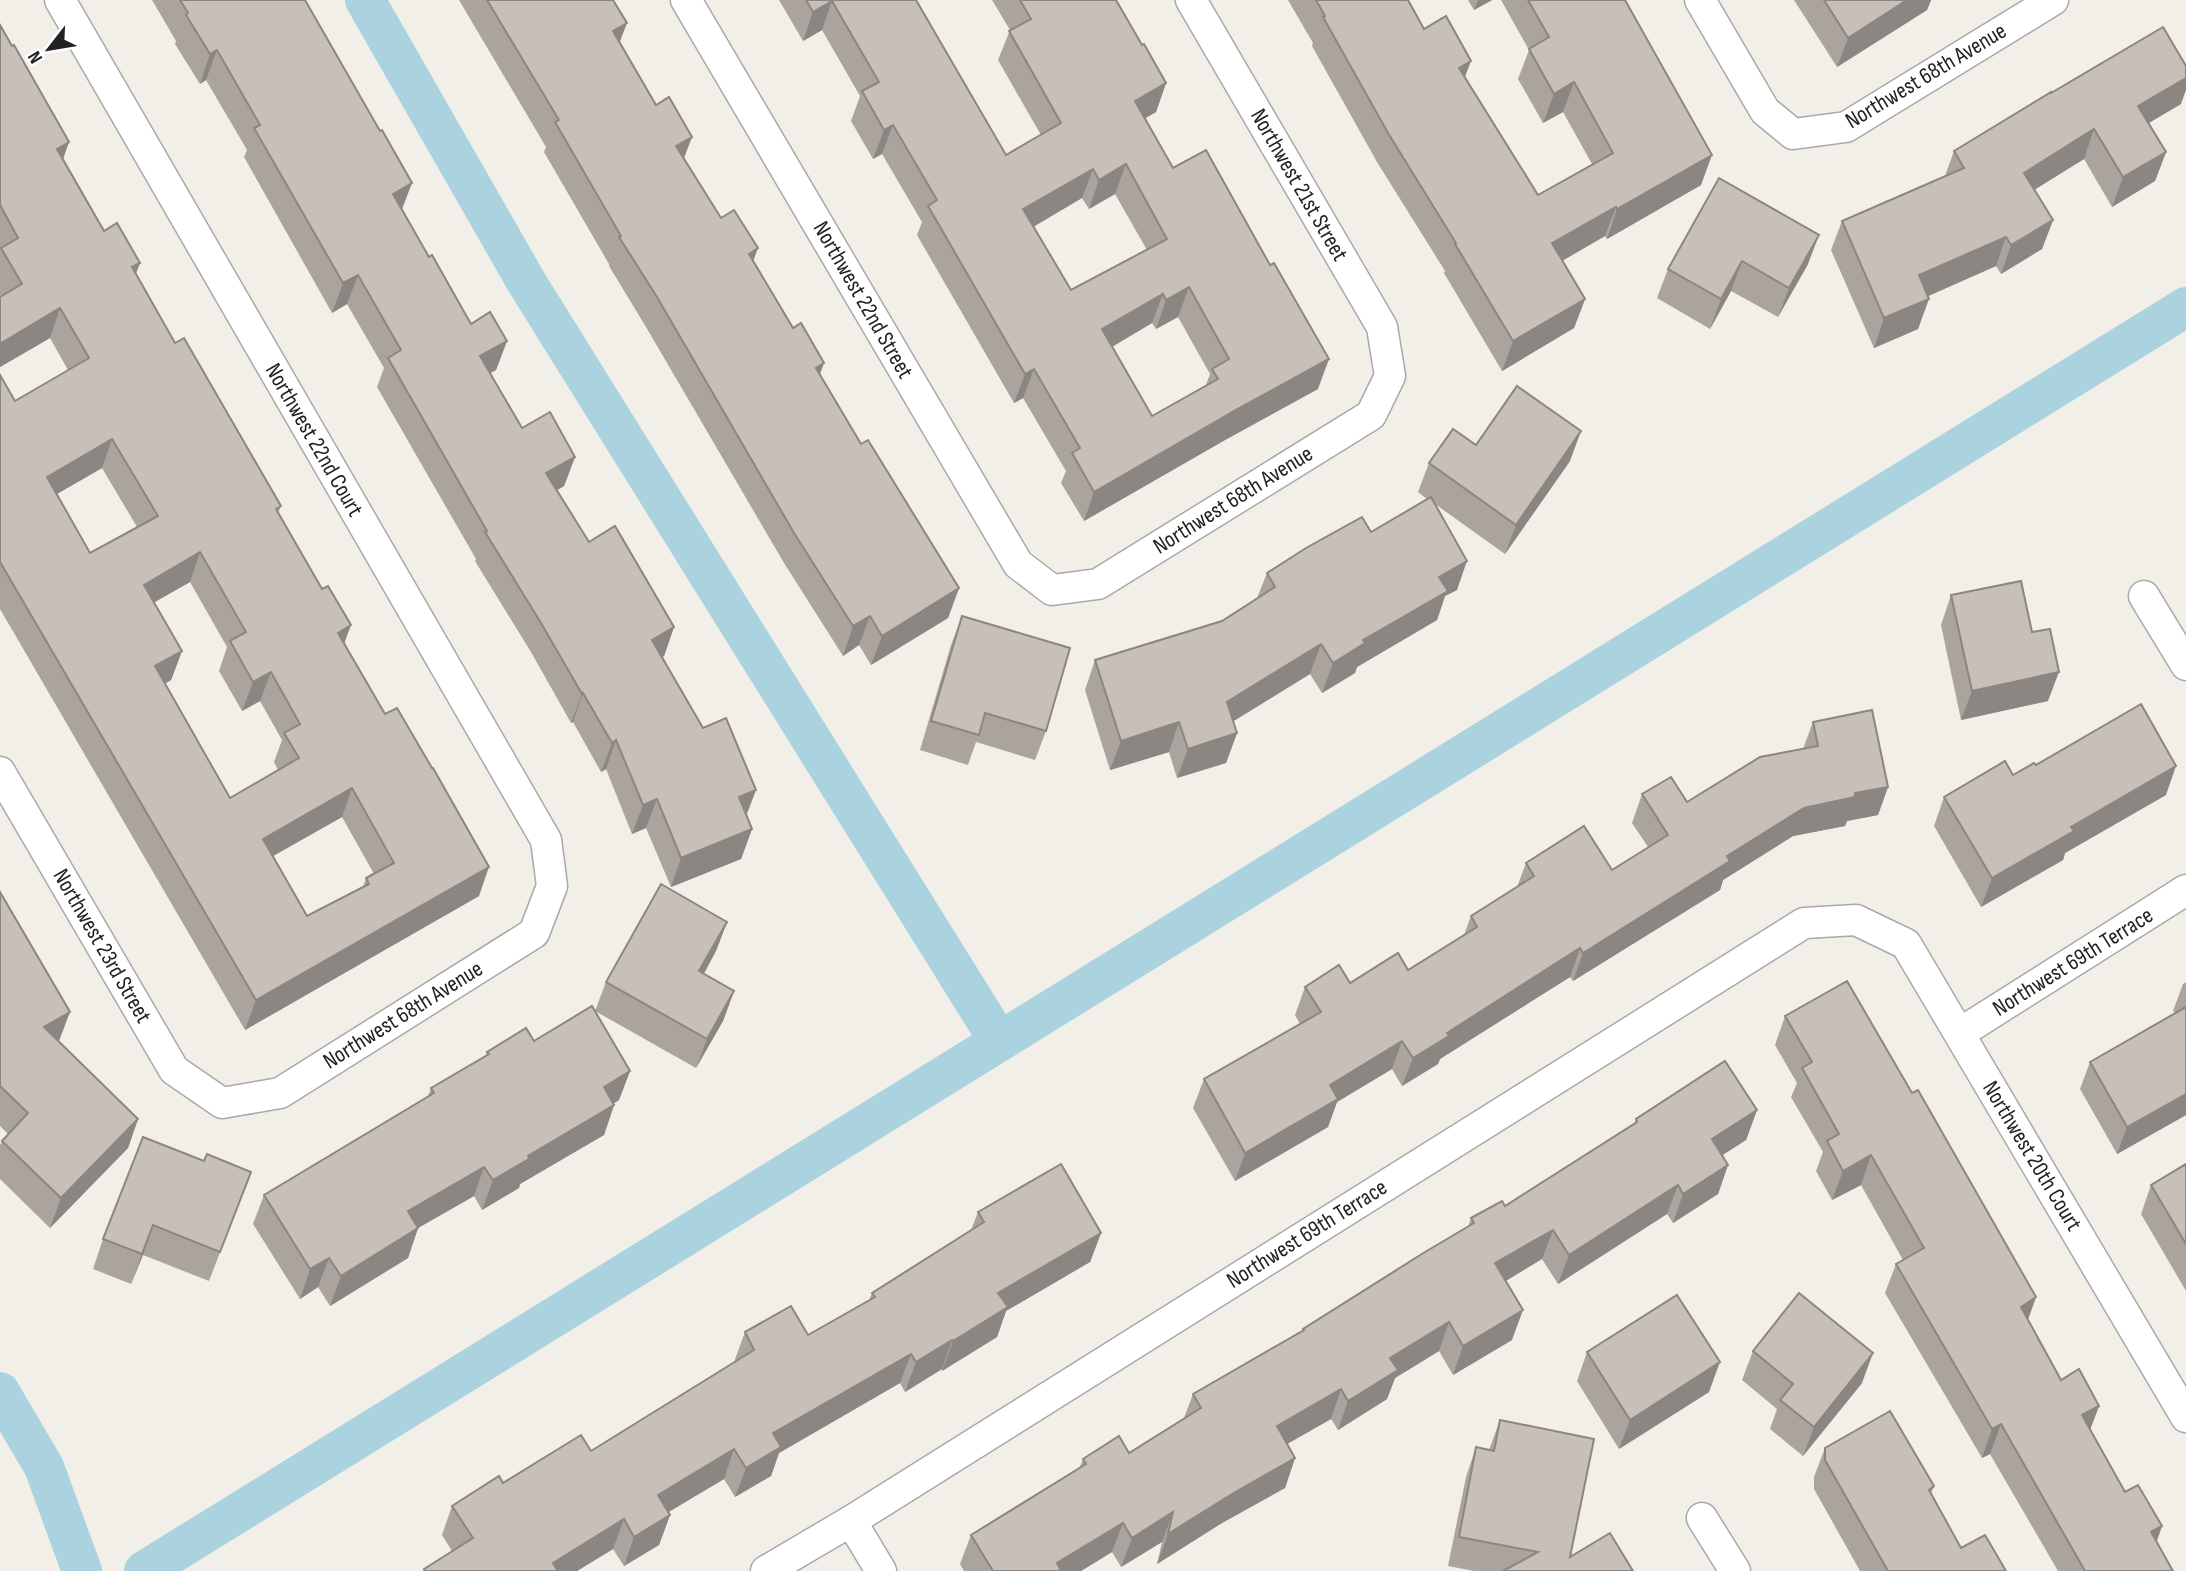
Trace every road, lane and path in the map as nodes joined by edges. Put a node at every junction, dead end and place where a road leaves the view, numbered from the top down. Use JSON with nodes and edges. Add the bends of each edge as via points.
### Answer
{"nodes":[{"id":1,"x":60,"y":0,"type":"edge"},
{"id":2,"x":686,"y":0,"type":"edge"},
{"id":3,"x":1192,"y":0,"type":"edge"},
{"id":4,"x":1700,"y":0,"type":"edge"},
{"id":5,"x":2053,"y":0,"type":"edge"},
{"id":6,"x":1390,"y":376,"type":"joint"},
{"id":7,"x":1052,"y":590,"type":"joint"},
{"id":8,"x":2144,"y":596,"type":"dead end"},
{"id":9,"x":2186,"y":665,"type":"edge"},
{"id":10,"x":0,"y":772,"type":"edge"},
{"id":11,"x":552,"y":886,"type":"joint"},
{"id":12,"x":2186,"y":890,"type":"edge"},
{"id":13,"x":1856,"y":920,"type":"joint"},
{"id":14,"x":1960,"y":1034,"type":"junction"},
{"id":15,"x":222,"y":1103,"type":"joint"},
{"id":16,"x":2184,"y":1409,"type":"edge"},
{"id":17,"x":1702,"y":1518,"type":"dead end"},
{"id":18,"x":851,"y":1521,"type":"junction"},
{"id":19,"x":765,"y":1571,"type":"edge"},
{"id":20,"x":881,"y":1571,"type":"edge"},
{"id":21,"x":1735,"y":1571,"type":"edge"}],
"edges":[{"from":1,"to":11,"type":"street","name":"Northwest 22nd Court","via":[[546,840]]},
{"from":2,"to":7,"type":"street","name":"Northwest 22nd Street","via":[[1018,564]]},
{"from":3,"to":6,"type":"street","name":"Northwest 21st Street","via":[[1382,327]]},
{"from":4,"to":5,"type":"street","name":"Northwest 68th Avenue","via":[[1765,111],[1793,134],[1846,127]]},
{"from":6,"to":7,"type":"street","name":"Northwest 68th Avenue","via":[[1371,415],[1098,584]]},
{"from":8,"to":9,"type":"street"},
{"from":10,"to":15,"type":"street","name":"Northwest 23rd Street","via":[[174,1070]]},
{"from":11,"to":15,"type":"street","name":"Northwest 68th Avenue","via":[[534,933],[281,1093]]},
{"from":12,"to":14,"type":"street","name":"Northwest 69th Terrace"},
{"from":13,"to":14,"type":"street","name":"Northwest 20th Court","via":[[1906,944]]},
{"from":13,"to":18,"type":"street","name":"Northwest 69th Terrace","via":[[1804,923]]},
{"from":14,"to":16,"type":"street","name":"Northwest 20th Court"},
{"from":17,"to":21,"type":"street"},
{"from":18,"to":19,"type":"street","name":"Northwest 69th Terrace"},
{"from":18,"to":20,"type":"street"}]}
